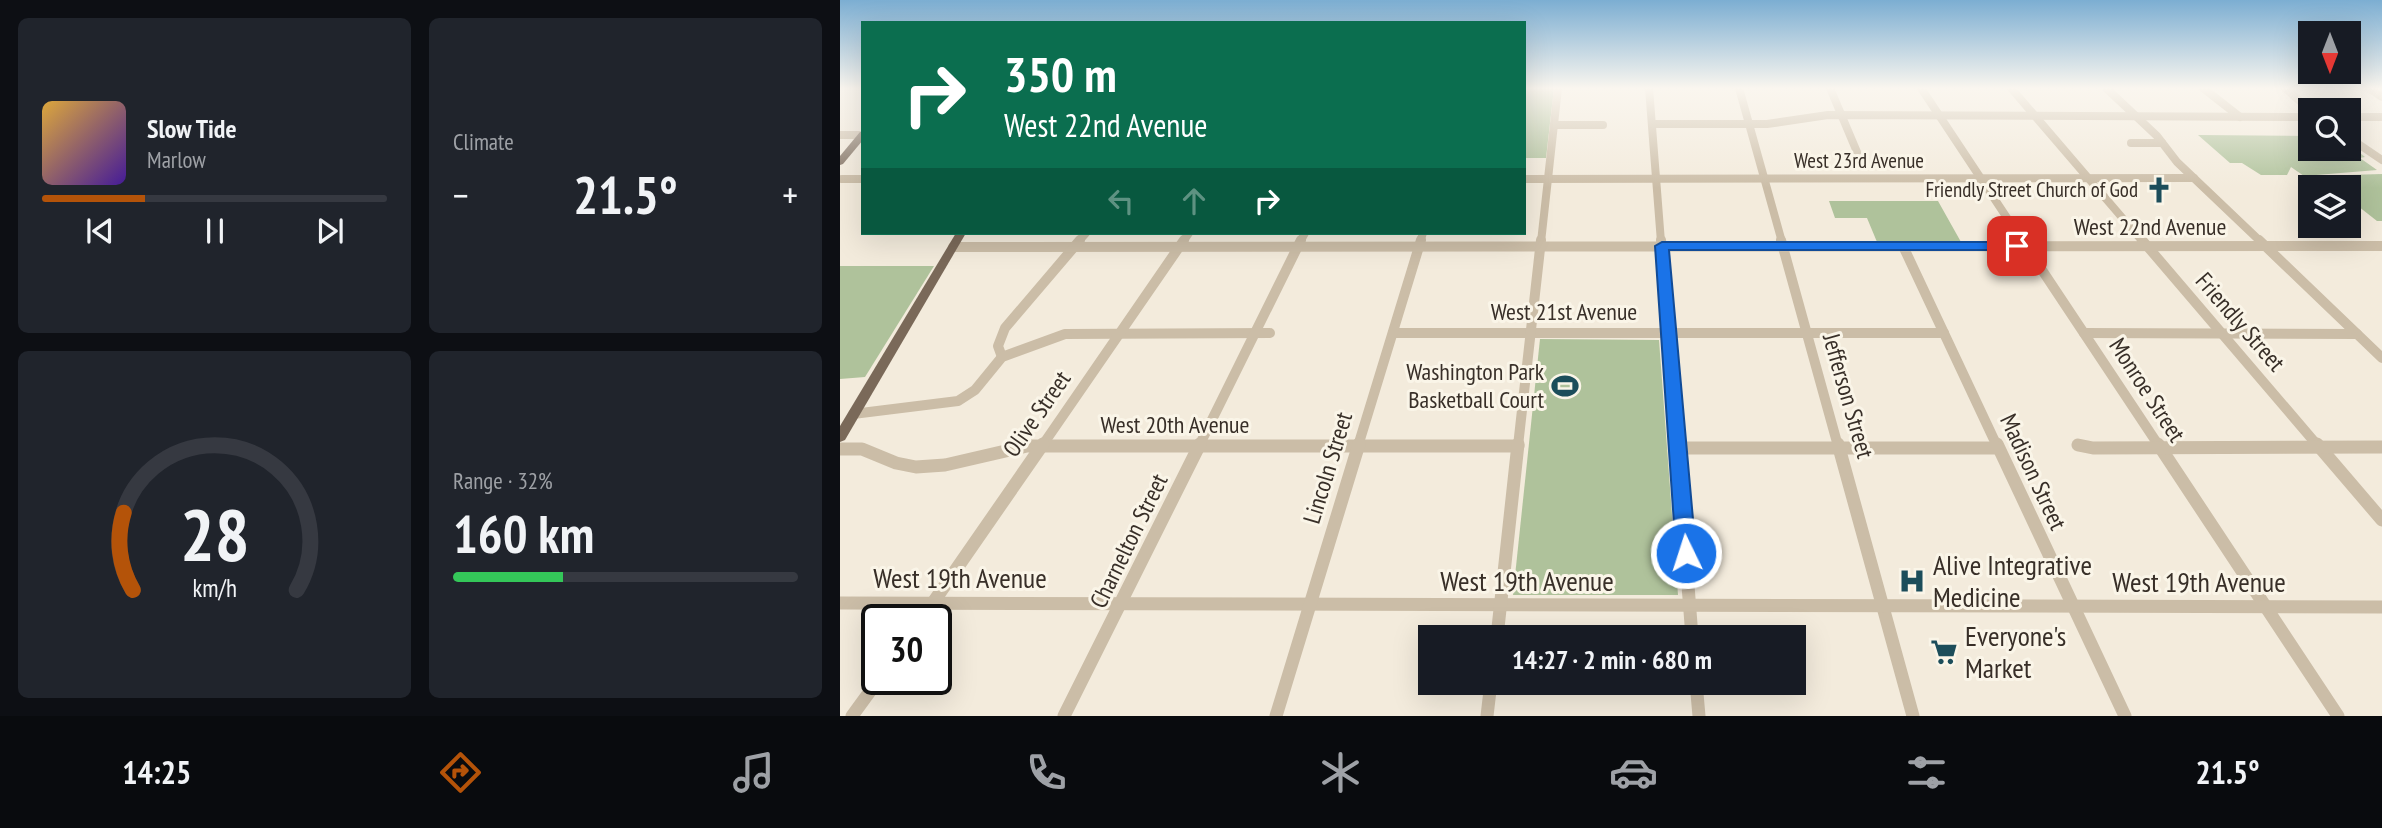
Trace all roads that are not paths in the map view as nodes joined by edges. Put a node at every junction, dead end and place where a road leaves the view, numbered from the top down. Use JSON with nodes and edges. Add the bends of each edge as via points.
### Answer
{"nodes":[{"id":1,"x":1554,"y":121,"type":"edge"},
{"id":2,"x":1748,"y":121,"type":"edge"},
{"id":3,"x":1782,"y":121,"type":"edge"},
{"id":4,"x":1845,"y":121,"type":"edge"},
{"id":5,"x":1943,"y":121,"type":"edge"},
{"id":6,"x":2040,"y":121,"type":"edge"},
{"id":7,"x":2140,"y":121,"type":"edge"},
{"id":8,"x":1652,"y":124,"type":"joint"},
{"id":9,"x":1554,"y":125,"type":"junction"},
{"id":10,"x":1603,"y":125,"type":"dead end"},
{"id":11,"x":1749,"y":125,"type":"junction"},
{"id":12,"x":841,"y":135,"type":"edge"},
{"id":13,"x":861,"y":135,"type":"edge"},
{"id":14,"x":861,"y":136,"type":"edge"},
{"id":15,"x":2131,"y":143,"type":"dead end"},
{"id":16,"x":2162,"y":143,"type":"junction"},
{"id":17,"x":2361,"y":146,"type":"edge"},
{"id":18,"x":1857,"y":152,"type":"dead end"},
{"id":19,"x":2382,"y":160,"type":"edge"},
{"id":20,"x":840,"y":162,"type":"edge"},
{"id":21,"x":1764,"y":178,"type":"junction"},
{"id":22,"x":2089,"y":178,"type":"junction"},
{"id":23,"x":2194,"y":178,"type":"junction"},
{"id":24,"x":842,"y":179,"type":"edge"},
{"id":25,"x":861,"y":179,"type":"edge"},
{"id":26,"x":1526,"y":179,"type":"edge"},
{"id":27,"x":1548,"y":179,"type":"junction"},
{"id":28,"x":1656,"y":179,"type":"junction"},
{"id":29,"x":1981,"y":179,"type":"junction"},
{"id":30,"x":960,"y":235,"type":"edge"},
{"id":31,"x":1084,"y":235,"type":"edge"},
{"id":32,"x":1188,"y":235,"type":"edge"},
{"id":33,"x":1304,"y":235,"type":"edge"},
{"id":34,"x":1422,"y":235,"type":"edge"},
{"id":35,"x":1075,"y":246,"type":"junction"},
{"id":36,"x":1180,"y":246,"type":"junction"},
{"id":37,"x":1298,"y":246,"type":"junction"},
{"id":38,"x":1419,"y":246,"type":"junction"},
{"id":39,"x":1540,"y":246,"type":"junction"},
{"id":40,"x":1662,"y":246,"type":"junction"},
{"id":41,"x":1783,"y":246,"type":"junction"},
{"id":42,"x":1903,"y":246,"type":"junction"},
{"id":43,"x":2027,"y":246,"type":"junction"},
{"id":44,"x":2147,"y":246,"type":"junction"},
{"id":45,"x":2265,"y":246,"type":"junction"},
{"id":46,"x":2382,"y":246,"type":"edge"},
{"id":47,"x":953,"y":247,"type":"junction"},
{"id":48,"x":1120,"y":332,"type":"junction"},
{"id":49,"x":1255,"y":333,"type":"junction"},
{"id":50,"x":1270,"y":333,"type":"dead end"},
{"id":51,"x":1393,"y":333,"type":"junction"},
{"id":52,"x":1531,"y":333,"type":"junction"},
{"id":53,"x":1668,"y":333,"type":"junction"},
{"id":54,"x":1807,"y":333,"type":"junction"},
{"id":55,"x":1944,"y":333,"type":"junction"},
{"id":56,"x":2084,"y":333,"type":"junction"},
{"id":57,"x":2222,"y":334,"type":"junction"},
{"id":58,"x":2357,"y":334,"type":"junction"},
{"id":59,"x":1002,"y":357,"type":"junction"},
{"id":60,"x":2382,"y":358,"type":"edge"},
{"id":61,"x":853,"y":414,"type":"junction"},
{"id":62,"x":840,"y":437,"type":"edge"},
{"id":63,"x":2078,"y":445,"type":"dead end"},
{"id":64,"x":1043,"y":446,"type":"junction"},
{"id":65,"x":1199,"y":446,"type":"junction"},
{"id":66,"x":1359,"y":446,"type":"junction"},
{"id":67,"x":1518,"y":446,"type":"junction"},
{"id":68,"x":2319,"y":447,"type":"junction"},
{"id":69,"x":2382,"y":447,"type":"edge"},
{"id":70,"x":1678,"y":448,"type":"junction"},
{"id":71,"x":1839,"y":448,"type":"junction"},
{"id":72,"x":1998,"y":448,"type":"junction"},
{"id":73,"x":2160,"y":448,"type":"junction"},
{"id":74,"x":840,"y":449,"type":"edge"},
{"id":75,"x":2382,"y":520,"type":"edge"},
{"id":76,"x":933,"y":602,"type":"junction"},
{"id":77,"x":840,"y":603,"type":"edge"},
{"id":78,"x":1122,"y":603,"type":"junction"},
{"id":79,"x":1310,"y":605,"type":"junction"},
{"id":80,"x":1690,"y":605,"type":"junction"},
{"id":81,"x":1500,"y":606,"type":"junction"},
{"id":82,"x":1883,"y":606,"type":"junction"},
{"id":83,"x":2073,"y":607,"type":"junction"},
{"id":84,"x":2265,"y":607,"type":"junction"},
{"id":85,"x":2382,"y":607,"type":"edge"},
{"id":86,"x":1498,"y":625,"type":"edge"},
{"id":87,"x":1691,"y":625,"type":"edge"},
{"id":88,"x":867,"y":695,"type":"edge"},
{"id":89,"x":1490,"y":695,"type":"edge"},
{"id":90,"x":1697,"y":695,"type":"edge"},
{"id":91,"x":852,"y":716,"type":"edge"},
{"id":92,"x":1064,"y":716,"type":"edge"},
{"id":93,"x":1276,"y":716,"type":"edge"},
{"id":94,"x":1488,"y":716,"type":"edge"},
{"id":95,"x":1699,"y":716,"type":"edge"},
{"id":96,"x":1913,"y":716,"type":"edge"},
{"id":97,"x":2125,"y":716,"type":"edge"},
{"id":98,"x":2338,"y":716,"type":"edge"}],
"edges":[{"from":1,"to":9,"type":"street"},
{"from":2,"to":11,"type":"street","name":"Jefferson Street"},
{"from":3,"to":11,"type":"street"},
{"from":4,"to":18,"type":"street"},
{"from":5,"to":29,"type":"street","name":"Monroe Street"},
{"from":6,"to":22,"type":"street","name":"Friendly Street"},
{"from":7,"to":16,"type":"street"},
{"from":8,"to":11,"type":"street"},
{"from":8,"to":28,"type":"street"},
{"from":9,"to":10,"type":"street"},
{"from":9,"to":27,"type":"street"},
{"from":11,"to":21,"type":"street","name":"Jefferson Street"},
{"from":12,"to":13,"type":"street"},
{"from":14,"to":20,"type":"main road"},
{"from":15,"to":16,"type":"street"},
{"from":16,"to":23,"type":"street"},
{"from":17,"to":19,"type":"street"},
{"from":21,"to":28,"type":"street","name":"West 23rd Avenue"},
{"from":21,"to":29,"type":"street","name":"West 23rd Avenue"},
{"from":21,"to":41,"type":"street","name":"Jefferson Street"},
{"from":22,"to":23,"type":"street","name":"West 23rd Avenue"},
{"from":22,"to":29,"type":"street","name":"West 23rd Avenue"},
{"from":22,"to":44,"type":"street","name":"Friendly Street"},
{"from":23,"to":45,"type":"street"},
{"from":24,"to":25,"type":"street"},
{"from":26,"to":27,"type":"street","name":"West 23rd Avenue"},
{"from":27,"to":28,"type":"street","name":"West 23rd Avenue"},
{"from":27,"to":39,"type":"street"},
{"from":28,"to":40,"type":"street"},
{"from":29,"to":43,"type":"street","name":"Monroe Street"},
{"from":30,"to":47,"type":"main road"},
{"from":31,"to":35,"type":"street"},
{"from":32,"to":36,"type":"street","name":"Olive Street"},
{"from":33,"to":37,"type":"street","name":"Charnelton Street"},
{"from":34,"to":38,"type":"street","name":"Lincoln Street"},
{"from":35,"to":36,"type":"street","name":"West 22nd Avenue"},
{"from":35,"to":47,"type":"street","name":"West 22nd Avenue"},
{"from":35,"to":59,"type":"street","via":[[1000,337]]},
{"from":36,"to":37,"type":"street","name":"West 22nd Avenue"},
{"from":36,"to":48,"type":"street","name":"Olive Street"},
{"from":37,"to":38,"type":"street","name":"West 22nd Avenue"},
{"from":37,"to":49,"type":"street","name":"Charnelton Street"},
{"from":38,"to":39,"type":"street","name":"West 22nd Avenue"},
{"from":38,"to":51,"type":"street","name":"Lincoln Street"},
{"from":39,"to":40,"type":"street","name":"West 22nd Avenue"},
{"from":39,"to":52,"type":"street"},
{"from":40,"to":41,"type":"street","name":"West 22nd Avenue"},
{"from":40,"to":53,"type":"street"},
{"from":41,"to":42,"type":"street","name":"West 22nd Avenue"},
{"from":41,"to":54,"type":"street","name":"Jefferson Street"},
{"from":42,"to":43,"type":"street","name":"West 22nd Avenue"},
{"from":42,"to":55,"type":"street","name":"Madison Street"},
{"from":43,"to":44,"type":"street","name":"West 22nd Avenue"},
{"from":43,"to":56,"type":"street","name":"Monroe Street"},
{"from":44,"to":45,"type":"street","name":"West 22nd Avenue"},
{"from":44,"to":57,"type":"street","name":"Friendly Street"},
{"from":45,"to":46,"type":"street","name":"West 22nd Avenue"},
{"from":45,"to":58,"type":"street"},
{"from":47,"to":61,"type":"main road"},
{"from":48,"to":49,"type":"street"},
{"from":48,"to":59,"type":"street","via":[[1065,334]]},
{"from":48,"to":64,"type":"street","name":"Olive Street"},
{"from":49,"to":50,"type":"street"},
{"from":49,"to":65,"type":"street","name":"Charnelton Street"},
{"from":51,"to":52,"type":"street","name":"West 21st Avenue"},
{"from":51,"to":66,"type":"street","name":"Lincoln Street"},
{"from":52,"to":53,"type":"street","name":"West 21st Avenue"},
{"from":52,"to":67,"type":"street"},
{"from":53,"to":54,"type":"street","name":"West 21st Avenue"},
{"from":53,"to":70,"type":"street"},
{"from":54,"to":55,"type":"street","name":"West 21st Avenue"},
{"from":54,"to":71,"type":"street","name":"Jefferson Street"},
{"from":55,"to":72,"type":"street","name":"Madison Street"},
{"from":56,"to":57,"type":"street"},
{"from":56,"to":73,"type":"street","name":"Monroe Street"},
{"from":57,"to":58,"type":"street"},
{"from":57,"to":68,"type":"street","name":"Friendly Street"},
{"from":58,"to":60,"type":"street"},
{"from":59,"to":61,"type":"street","via":[[975,390],[958,401]]},
{"from":61,"to":62,"type":"main road"},
{"from":63,"to":73,"type":"street"},
{"from":64,"to":65,"type":"street","name":"West 20th Avenue"},
{"from":64,"to":74,"type":"street","name":"West 20th Avenue","via":[[1013,447],[927,468],[901,466],[863,447]]},
{"from":64,"to":76,"type":"street","name":"Olive Street"},
{"from":65,"to":66,"type":"street","name":"West 20th Avenue"},
{"from":65,"to":78,"type":"street","name":"Charnelton Street"},
{"from":66,"to":67,"type":"street","name":"West 20th Avenue"},
{"from":66,"to":79,"type":"street","name":"Lincoln Street"},
{"from":67,"to":81,"type":"street"},
{"from":68,"to":69,"type":"street"},
{"from":68,"to":73,"type":"street"},
{"from":68,"to":75,"type":"street","name":"Friendly Street"},
{"from":70,"to":71,"type":"street"},
{"from":70,"to":80,"type":"street"},
{"from":71,"to":72,"type":"street"},
{"from":71,"to":82,"type":"street","name":"Jefferson Street"},
{"from":72,"to":83,"type":"street","name":"Madison Street"},
{"from":73,"to":84,"type":"street","name":"Monroe Street"},
{"from":76,"to":77,"type":"street","name":"West 19th Avenue"},
{"from":76,"to":78,"type":"street","name":"West 19th Avenue"},
{"from":78,"to":79,"type":"street","name":"West 19th Avenue"},
{"from":78,"to":92,"type":"street","name":"Charnelton Street"},
{"from":79,"to":81,"type":"street","name":"West 19th Avenue"},
{"from":79,"to":93,"type":"street","name":"Lincoln Street"},
{"from":80,"to":81,"type":"street","name":"West 19th Avenue"},
{"from":80,"to":82,"type":"street","name":"West 19th Avenue"},
{"from":80,"to":87,"type":"street"},
{"from":81,"to":86,"type":"street"},
{"from":82,"to":83,"type":"street","name":"West 19th Avenue"},
{"from":82,"to":96,"type":"street","name":"Jefferson Street"},
{"from":83,"to":84,"type":"street","name":"West 19th Avenue"},
{"from":83,"to":97,"type":"street","name":"Madison Street"},
{"from":84,"to":85,"type":"street","name":"West 19th Avenue"},
{"from":84,"to":98,"type":"street","name":"Monroe Street"},
{"from":88,"to":91,"type":"street"},
{"from":89,"to":94,"type":"street"},
{"from":90,"to":95,"type":"street"}]}
